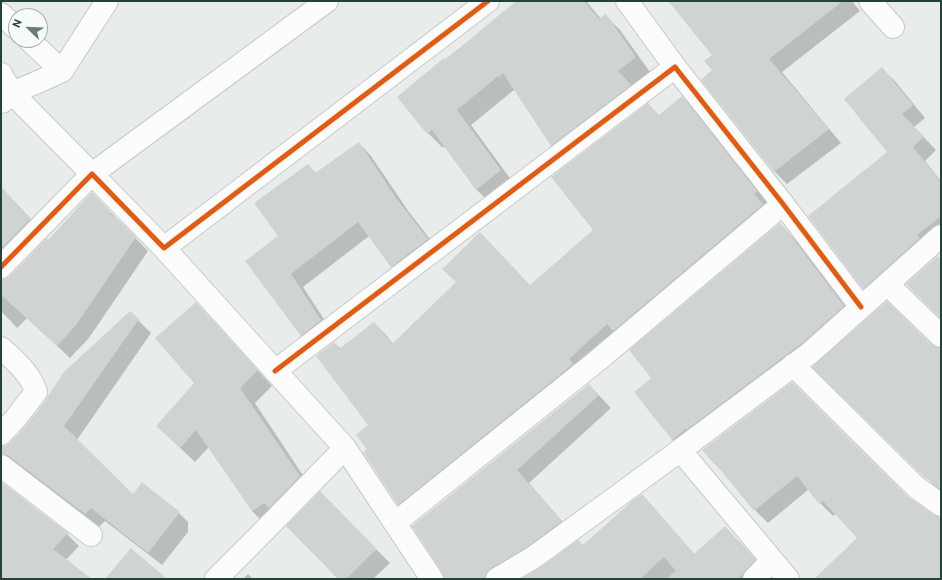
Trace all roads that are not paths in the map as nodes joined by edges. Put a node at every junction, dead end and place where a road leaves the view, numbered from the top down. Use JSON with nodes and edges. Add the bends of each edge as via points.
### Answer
{"nodes":[{"id":1,"x":108,"y":1,"type":"edge"},
{"id":2,"x":327,"y":1,"type":"edge"},
{"id":3,"x":488,"y":1,"type":"edge"},
{"id":4,"x":627,"y":1,"type":"edge"},
{"id":5,"x":870,"y":1,"type":"edge"},
{"id":6,"x":893,"y":27,"type":"dead end"},
{"id":7,"x":38,"y":48,"type":"edge"},
{"id":8,"x":675,"y":67,"type":"junction"},
{"id":9,"x":62,"y":71,"type":"junction"},
{"id":10,"x":1,"y":74,"type":"edge"},
{"id":11,"x":6,"y":98,"type":"edge"},
{"id":12,"x":92,"y":174,"type":"junction"},
{"id":13,"x":783,"y":204,"type":"junction"},
{"id":14,"x":941,"y":236,"type":"edge"},
{"id":15,"x":164,"y":248,"type":"junction"},
{"id":16,"x":1,"y":268,"type":"edge"},
{"id":17,"x":887,"y":284,"type":"junction"},
{"id":18,"x":861,"y":307,"type":"junction"},
{"id":19,"x":941,"y":336,"type":"edge"},
{"id":20,"x":1,"y":348,"type":"edge"},
{"id":21,"x":793,"y":365,"type":"junction"},
{"id":22,"x":275,"y":371,"type":"junction"},
{"id":23,"x":1,"y":434,"type":"edge"},
{"id":24,"x":345,"y":448,"type":"junction"},
{"id":25,"x":680,"y":450,"type":"junction"},
{"id":26,"x":1,"y":466,"type":"edge"},
{"id":27,"x":941,"y":505,"type":"edge"},
{"id":28,"x":395,"y":523,"type":"junction"},
{"id":29,"x":91,"y":535,"type":"dead end"},
{"id":30,"x":772,"y":560,"type":"junction"},
{"id":31,"x":216,"y":579,"type":"edge"},
{"id":32,"x":432,"y":579,"type":"edge"},
{"id":33,"x":496,"y":579,"type":"edge"},
{"id":34,"x":754,"y":579,"type":"edge"},
{"id":35,"x":788,"y":579,"type":"edge"}],
"edges":[{"from":1,"to":9,"type":"street"},
{"from":2,"to":12,"type":"street"},
{"from":3,"to":15,"type":"street"},
{"from":4,"to":8,"type":"street"},
{"from":5,"to":6,"type":"street"},
{"from":7,"to":9,"type":"street"},
{"from":8,"to":13,"type":"street"},
{"from":8,"to":22,"type":"street"},
{"from":9,"to":11,"type":"street"},
{"from":10,"to":11,"type":"street"},
{"from":11,"to":12,"type":"street"},
{"from":12,"to":15,"type":"street"},
{"from":12,"to":16,"type":"street"},
{"from":13,"to":18,"type":"street"},
{"from":13,"to":28,"type":"street","via":[[597,360]]},
{"from":14,"to":17,"type":"street"},
{"from":15,"to":22,"type":"street"},
{"from":17,"to":18,"type":"street"},
{"from":17,"to":19,"type":"street"},
{"from":18,"to":21,"type":"street"},
{"from":20,"to":23,"type":"street","via":[[22,368],[34,384],[36,392]]},
{"from":21,"to":25,"type":"street"},
{"from":21,"to":27,"type":"street","via":[[916,487]]},
{"from":22,"to":24,"type":"street"},
{"from":24,"to":28,"type":"street"},
{"from":24,"to":31,"type":"street"},
{"from":25,"to":30,"type":"street"},
{"from":25,"to":33,"type":"street","via":[[534,557]]},
{"from":26,"to":29,"type":"street"},
{"from":28,"to":32,"type":"street"},
{"from":30,"to":34,"type":"street"},
{"from":30,"to":35,"type":"street"}]}
